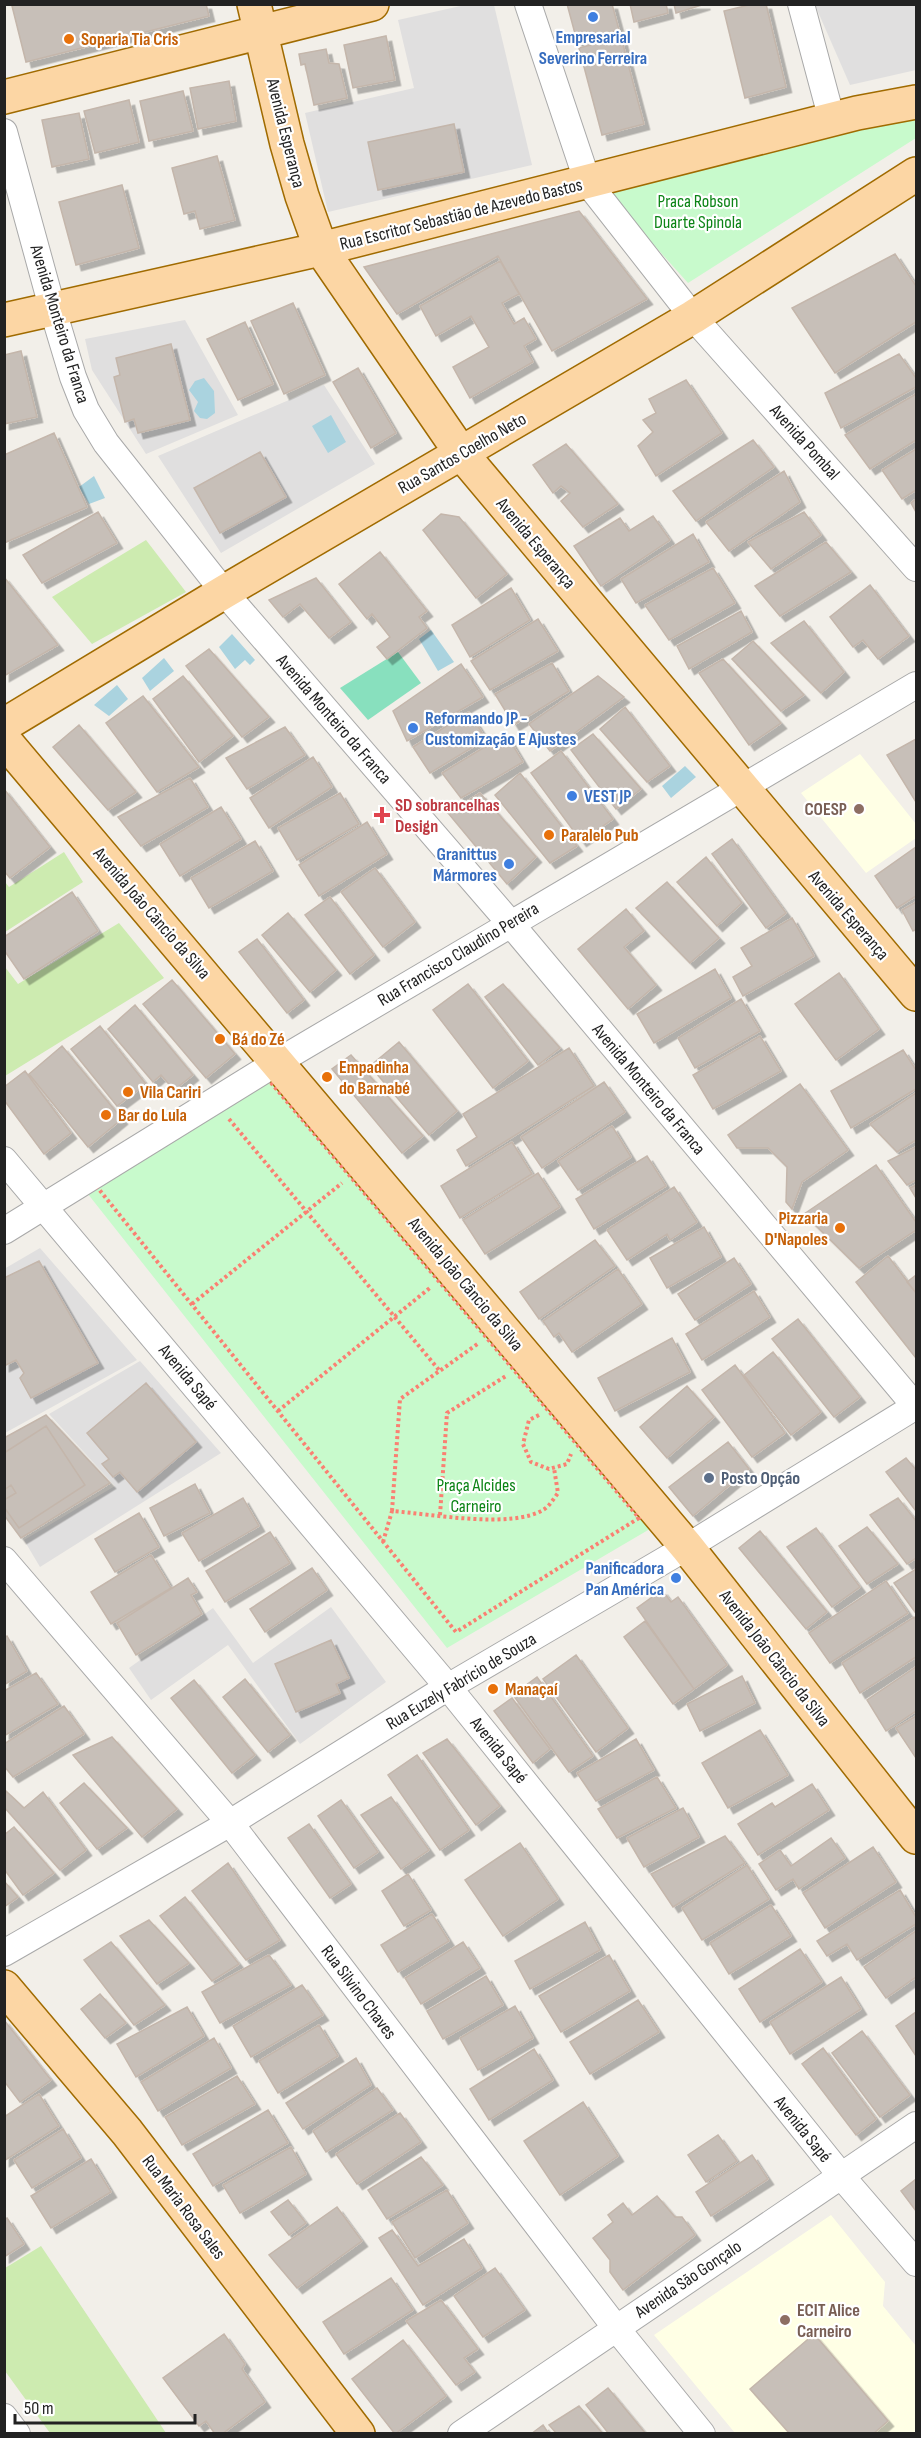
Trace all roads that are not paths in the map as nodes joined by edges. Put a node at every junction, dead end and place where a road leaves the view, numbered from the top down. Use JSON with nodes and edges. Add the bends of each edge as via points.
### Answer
{"nodes":[{"id":1,"x":372,"y":4,"type":"edge"},
{"id":2,"x":528,"y":4,"type":"edge"},
{"id":3,"x":801,"y":4,"type":"edge"},
{"id":4,"x":258,"y":18,"type":"edge"},
{"id":5,"x":4,"y":97,"type":"edge"},
{"id":6,"x":916,"y":102,"type":"edge"},
{"id":7,"x":832,"y":120,"type":"junction"},
{"id":8,"x":4,"y":132,"type":"edge"},
{"id":9,"x":916,"y":174,"type":"edge"},
{"id":10,"x":588,"y":183,"type":"junction"},
{"id":11,"x":321,"y":249,"type":"junction"},
{"id":12,"x":52,"y":307,"type":"junction"},
{"id":13,"x":693,"y":316,"type":"junction"},
{"id":14,"x":4,"y":320,"type":"edge"},
{"id":15,"x":461,"y":453,"type":"junction"},
{"id":16,"x":916,"y":568,"type":"edge"},
{"id":17,"x":224,"y":592,"type":"junction"},
{"id":18,"x":916,"y":685,"type":"edge"},
{"id":19,"x":4,"y":726,"type":"edge"},
{"id":20,"x":4,"y":740,"type":"edge"},
{"id":21,"x":740,"y":788,"type":"junction"},
{"id":22,"x":510,"y":923,"type":"junction"},
{"id":23,"x":916,"y":994,"type":"edge"},
{"id":24,"x":279,"y":1061,"type":"junction"},
{"id":25,"x":4,"y":1160,"type":"edge"},
{"id":26,"x":45,"y":1206,"type":"junction"},
{"id":27,"x":4,"y":1231,"type":"edge"},
{"id":28,"x":916,"y":1407,"type":"edge"},
{"id":29,"x":687,"y":1547,"type":"junction"},
{"id":30,"x":4,"y":1560,"type":"edge"},
{"id":31,"x":448,"y":1687,"type":"junction"},
{"id":32,"x":230,"y":1822,"type":"junction"},
{"id":33,"x":916,"y":1837,"type":"edge"},
{"id":34,"x":4,"y":1953,"type":"edge"},
{"id":35,"x":4,"y":1987,"type":"edge"},
{"id":36,"x":916,"y":2125,"type":"edge"},
{"id":37,"x":843,"y":2178,"type":"junction"},
{"id":38,"x":916,"y":2263,"type":"edge"},
{"id":39,"x":616,"y":2328,"type":"junction"},
{"id":40,"x":4,"y":2417,"type":"edge"},
{"id":41,"x":17,"y":2433,"type":"edge"},
{"id":42,"x":358,"y":2433,"type":"edge"},
{"id":43,"x":461,"y":2433,"type":"edge"},
{"id":44,"x":702,"y":2433,"type":"edge"}],
"edges":[{"from":1,"to":4,"type":"main road"},
{"from":2,"to":10,"type":"street","name":"Avenida Pombal"},
{"from":3,"to":7,"type":"street"},
{"from":4,"to":5,"type":"main road"},
{"from":4,"to":11,"type":"main road","name":"Avenida Esperança","via":[[287,144]]},
{"from":6,"to":7,"type":"main road","name":"Rua Escritor Sebastião de Azevedo Bastos"},
{"from":7,"to":10,"type":"main road","name":"Rua Escritor Sebastião de Azevedo Bastos"},
{"from":8,"to":12,"type":"street","name":"Avenida Monteiro da Franca"},
{"from":9,"to":13,"type":"main road","name":"Rua Santos Coelho Neto"},
{"from":10,"to":11,"type":"main road","name":"Rua Escritor Sebastião de Azevedo Bastos"},
{"from":10,"to":13,"type":"street","name":"Avenida Pombal"},
{"from":11,"to":12,"type":"main road","name":"Rua Escritor Sebastião de Azevedo Bastos"},
{"from":11,"to":15,"type":"main road","name":"Avenida Esperança"},
{"from":12,"to":14,"type":"main road","name":"Rua Escritor Sebastião de Azevedo Bastos"},
{"from":12,"to":17,"type":"street","name":"Avenida Monteiro da Franca","via":[[86,410],[101,435]]},
{"from":13,"to":15,"type":"main road","name":"Rua Santos Coelho Neto"},
{"from":13,"to":16,"type":"street","name":"Avenida Pombal"},
{"from":15,"to":17,"type":"main road","name":"Rua Santos Coelho Neto"},
{"from":15,"to":21,"type":"main road","name":"Avenida Esperança"},
{"from":17,"to":19,"type":"main road","name":"Rua Santos Coelho Neto"},
{"from":17,"to":22,"type":"street","name":"Avenida Monteiro da Franca"},
{"from":18,"to":21,"type":"street","name":"Rua Francisco Claudino Pereira"},
{"from":20,"to":24,"type":"main road","name":"Avenida João Câncio da Silva"},
{"from":21,"to":22,"type":"street","name":"Rua Francisco Claudino Pereira"},
{"from":21,"to":23,"type":"main road","name":"Avenida Esperança"},
{"from":22,"to":24,"type":"street","name":"Rua Francisco Claudino Pereira"},
{"from":22,"to":28,"type":"street","name":"Avenida Monteiro da Franca"},
{"from":24,"to":26,"type":"street","name":"Rua Francisco Claudino Pereira"},
{"from":24,"to":29,"type":"main road","name":"Avenida João Câncio da Silva"},
{"from":25,"to":26,"type":"street","name":"Avenida Sapé"},
{"from":26,"to":27,"type":"street","name":"Rua Francisco Claudino Pereira"},
{"from":26,"to":31,"type":"street","name":"Avenida Sapé"},
{"from":28,"to":29,"type":"street","name":"Rua Euzely Fabrício de Souza"},
{"from":29,"to":31,"type":"street","name":"Rua Euzely Fabrício de Souza"},
{"from":29,"to":33,"type":"main road","name":"Avenida João Câncio da Silva"},
{"from":30,"to":32,"type":"street","name":"Rua Silvino Chaves"},
{"from":31,"to":32,"type":"street","name":"Rua Euzely Fabrício de Souza"},
{"from":31,"to":37,"type":"street","name":"Avenida Sapé"},
{"from":32,"to":34,"type":"street","name":"Rua Euzely Fabrício de Souza"},
{"from":32,"to":39,"type":"street","name":"Rua Silvino Chaves"},
{"from":35,"to":42,"type":"main road","name":"Rua Maria Rosa Sales","via":[[127,2132]]},
{"from":36,"to":37,"type":"street","name":"Avenida São Gonçalo"},
{"from":37,"to":38,"type":"street","name":"Avenida Sapé"},
{"from":37,"to":39,"type":"street","name":"Avenida São Gonçalo"},
{"from":39,"to":43,"type":"street","name":"Avenida São Gonçalo"},
{"from":39,"to":44,"type":"street","name":"Rua Silvino Chaves"},
{"from":40,"to":41,"type":"street"}]}
